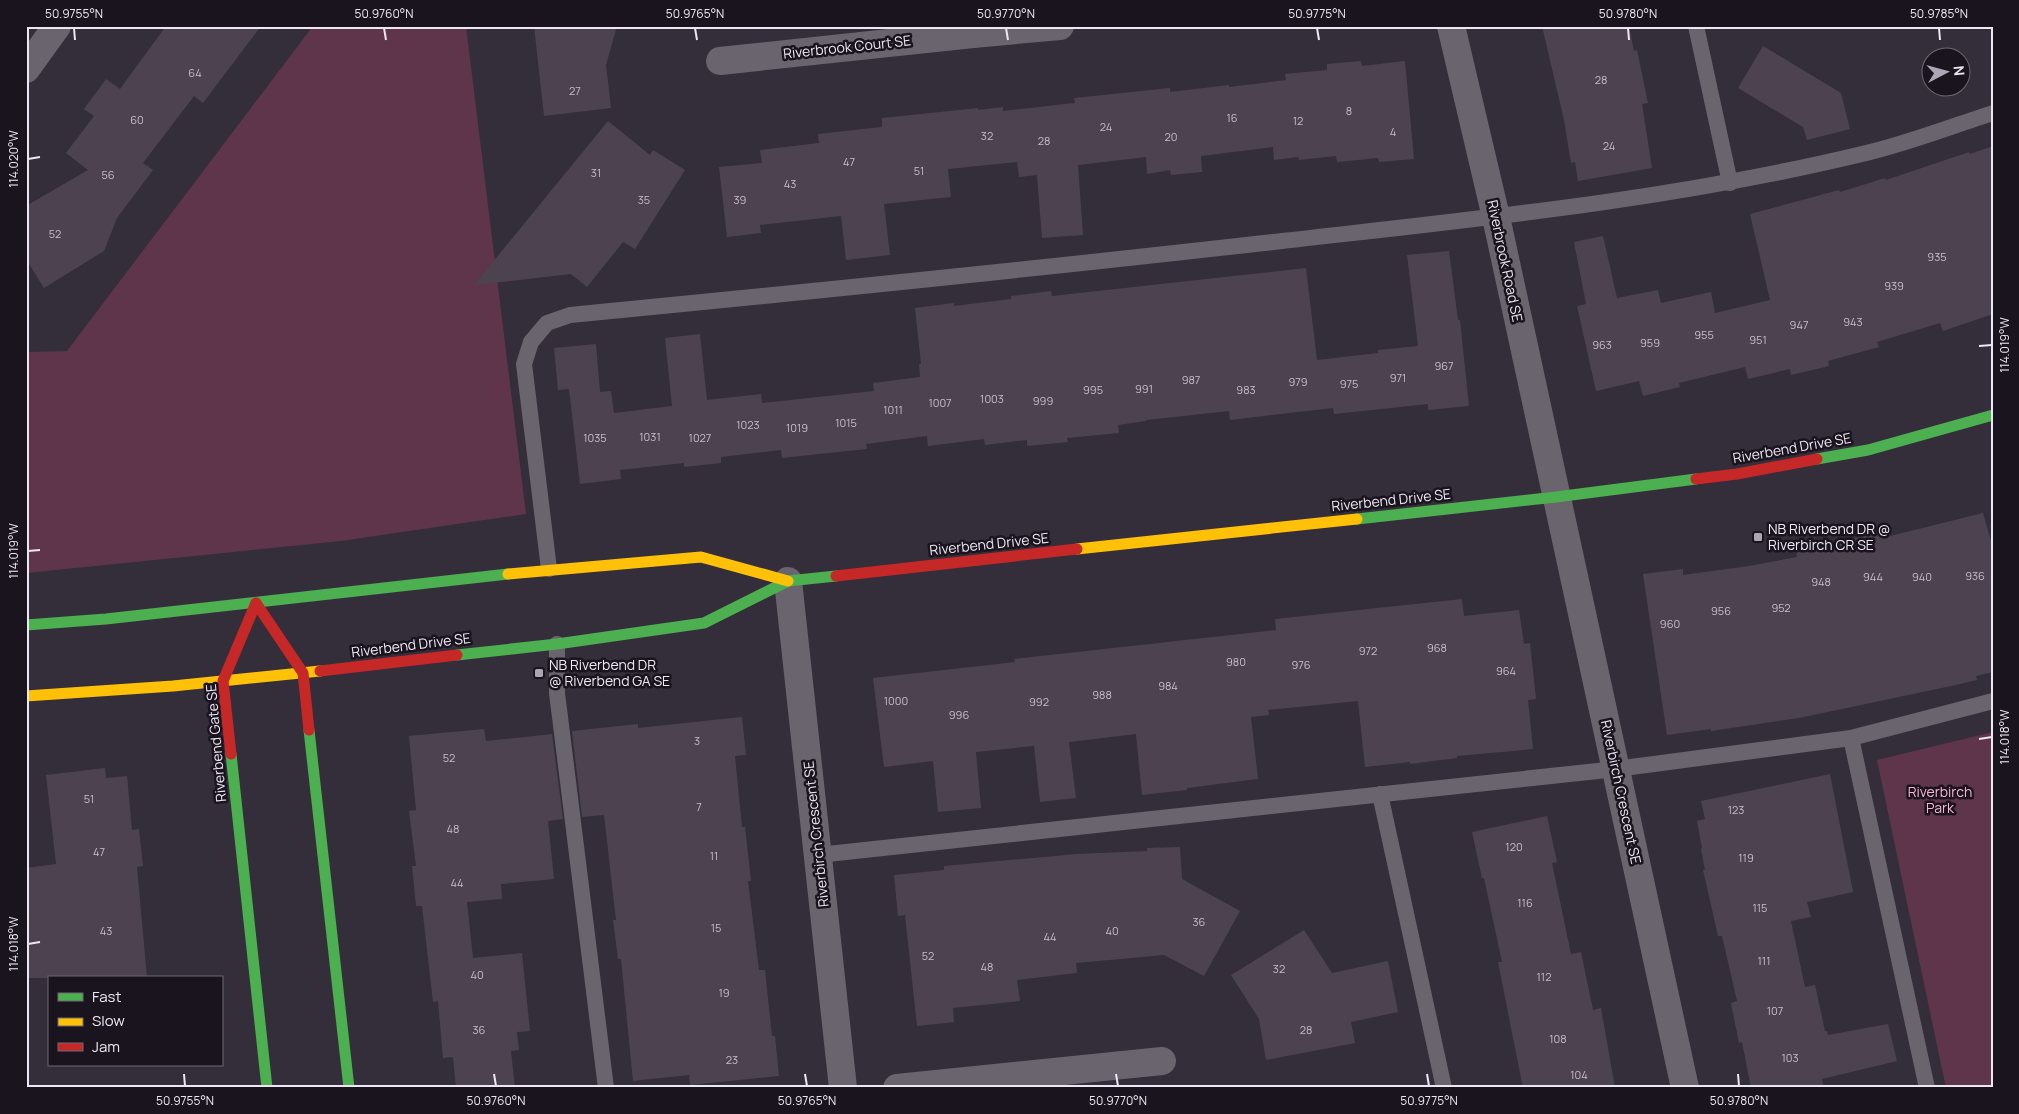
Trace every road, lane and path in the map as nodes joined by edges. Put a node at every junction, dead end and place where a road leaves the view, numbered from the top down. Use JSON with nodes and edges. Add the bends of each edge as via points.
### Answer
{"nodes":[{"id":1,"x":57,"y":26,"type":"edge"},
{"id":2,"x":1060,"y":26,"type":"edge"},
{"id":3,"x":1452,"y":26,"type":"edge"},
{"id":4,"x":1696,"y":26,"type":"edge"},
{"id":5,"x":972,"y":30,"type":"edge"},
{"id":6,"x":720,"y":61,"type":"dead end"},
{"id":7,"x":26,"y":69,"type":"edge"},
{"id":8,"x":1993,"y":113,"type":"edge"},
{"id":9,"x":1730,"y":183,"type":"junction"},
{"id":10,"x":1496,"y":217,"type":"junction"},
{"id":11,"x":1993,"y":415,"type":"edge"},
{"id":12,"x":1556,"y":497,"type":"junction"},
{"id":13,"x":549,"y":569,"type":"junction"},
{"id":14,"x":788,"y":581,"type":"junction"},
{"id":15,"x":256,"y":602,"type":"junction"},
{"id":16,"x":26,"y":625,"type":"edge"},
{"id":17,"x":557,"y":644,"type":"junction"},
{"id":18,"x":303,"y":673,"type":"junction"},
{"id":19,"x":222,"y":682,"type":"junction"},
{"id":20,"x":26,"y":696,"type":"edge"},
{"id":21,"x":1993,"y":701,"type":"edge"},
{"id":22,"x":1851,"y":738,"type":"junction"},
{"id":23,"x":1616,"y":769,"type":"junction"},
{"id":24,"x":1380,"y":794,"type":"junction"},
{"id":25,"x":818,"y":855,"type":"junction"},
{"id":26,"x":1162,"y":1061,"type":"dead end"},
{"id":27,"x":267,"y":1088,"type":"edge"},
{"id":28,"x":349,"y":1088,"type":"edge"},
{"id":29,"x":606,"y":1088,"type":"edge"},
{"id":30,"x":844,"y":1088,"type":"edge"},
{"id":31,"x":897,"y":1088,"type":"edge"},
{"id":32,"x":1444,"y":1088,"type":"edge"},
{"id":33,"x":1685,"y":1088,"type":"edge"},
{"id":34,"x":1927,"y":1088,"type":"edge"}],
"edges":[{"from":1,"to":7,"type":"street"},
{"from":2,"to":5,"type":"street","name":"Riverbrook Court SE"},
{"from":3,"to":10,"type":"street","name":"Riverbrook Road SE"},
{"from":4,"to":9,"type":"lane"},
{"from":5,"to":6,"type":"street","name":"Riverbrook Court SE"},
{"from":8,"to":9,"type":"lane","via":[[1865,154]]},
{"from":9,"to":10,"type":"lane"},
{"from":10,"to":12,"type":"street","name":"Riverbrook Road SE"},
{"from":10,"to":13,"type":"lane","via":[[882,285],[570,315],[547,323],[531,342],[524,364]]},
{"from":11,"to":12,"type":"street","name":"Riverbend Drive SE","via":[[1868,450],[1815,460],[1737,474]]},
{"from":12,"to":14,"type":"street","name":"Riverbend Drive SE"},
{"from":12,"to":23,"type":"street","name":"Riverbirch Crescent SE"},
{"from":13,"to":14,"type":"street","name":"Riverbend Drive SE","via":[[701,556]]},
{"from":13,"to":15,"type":"street","name":"Riverbend Drive SE"},
{"from":14,"to":17,"type":"street","name":"Riverbend Drive SE","via":[[704,623]]},
{"from":14,"to":25,"type":"street","name":"Riverbirch Crescent SE"},
{"from":15,"to":16,"type":"street","name":"Riverbend Drive SE"},
{"from":15,"to":18,"type":"street"},
{"from":15,"to":19,"type":"street","name":"Riverbend Gate SE"},
{"from":17,"to":18,"type":"street","name":"Riverbend Drive SE"},
{"from":17,"to":29,"type":"lane","via":[[557,693]]},
{"from":18,"to":19,"type":"street","name":"Riverbend Drive SE"},
{"from":18,"to":28,"type":"street"},
{"from":19,"to":20,"type":"street","name":"Riverbend Drive SE"},
{"from":19,"to":27,"type":"street","name":"Riverbend Gate SE"},
{"from":21,"to":22,"type":"lane"},
{"from":22,"to":23,"type":"lane"},
{"from":22,"to":34,"type":"lane"},
{"from":23,"to":24,"type":"lane"},
{"from":23,"to":33,"type":"street","name":"Riverbirch Crescent SE"},
{"from":24,"to":25,"type":"lane"},
{"from":24,"to":32,"type":"lane"},
{"from":25,"to":30,"type":"street","name":"Riverbirch Crescent SE"},
{"from":26,"to":31,"type":"street"}]}
